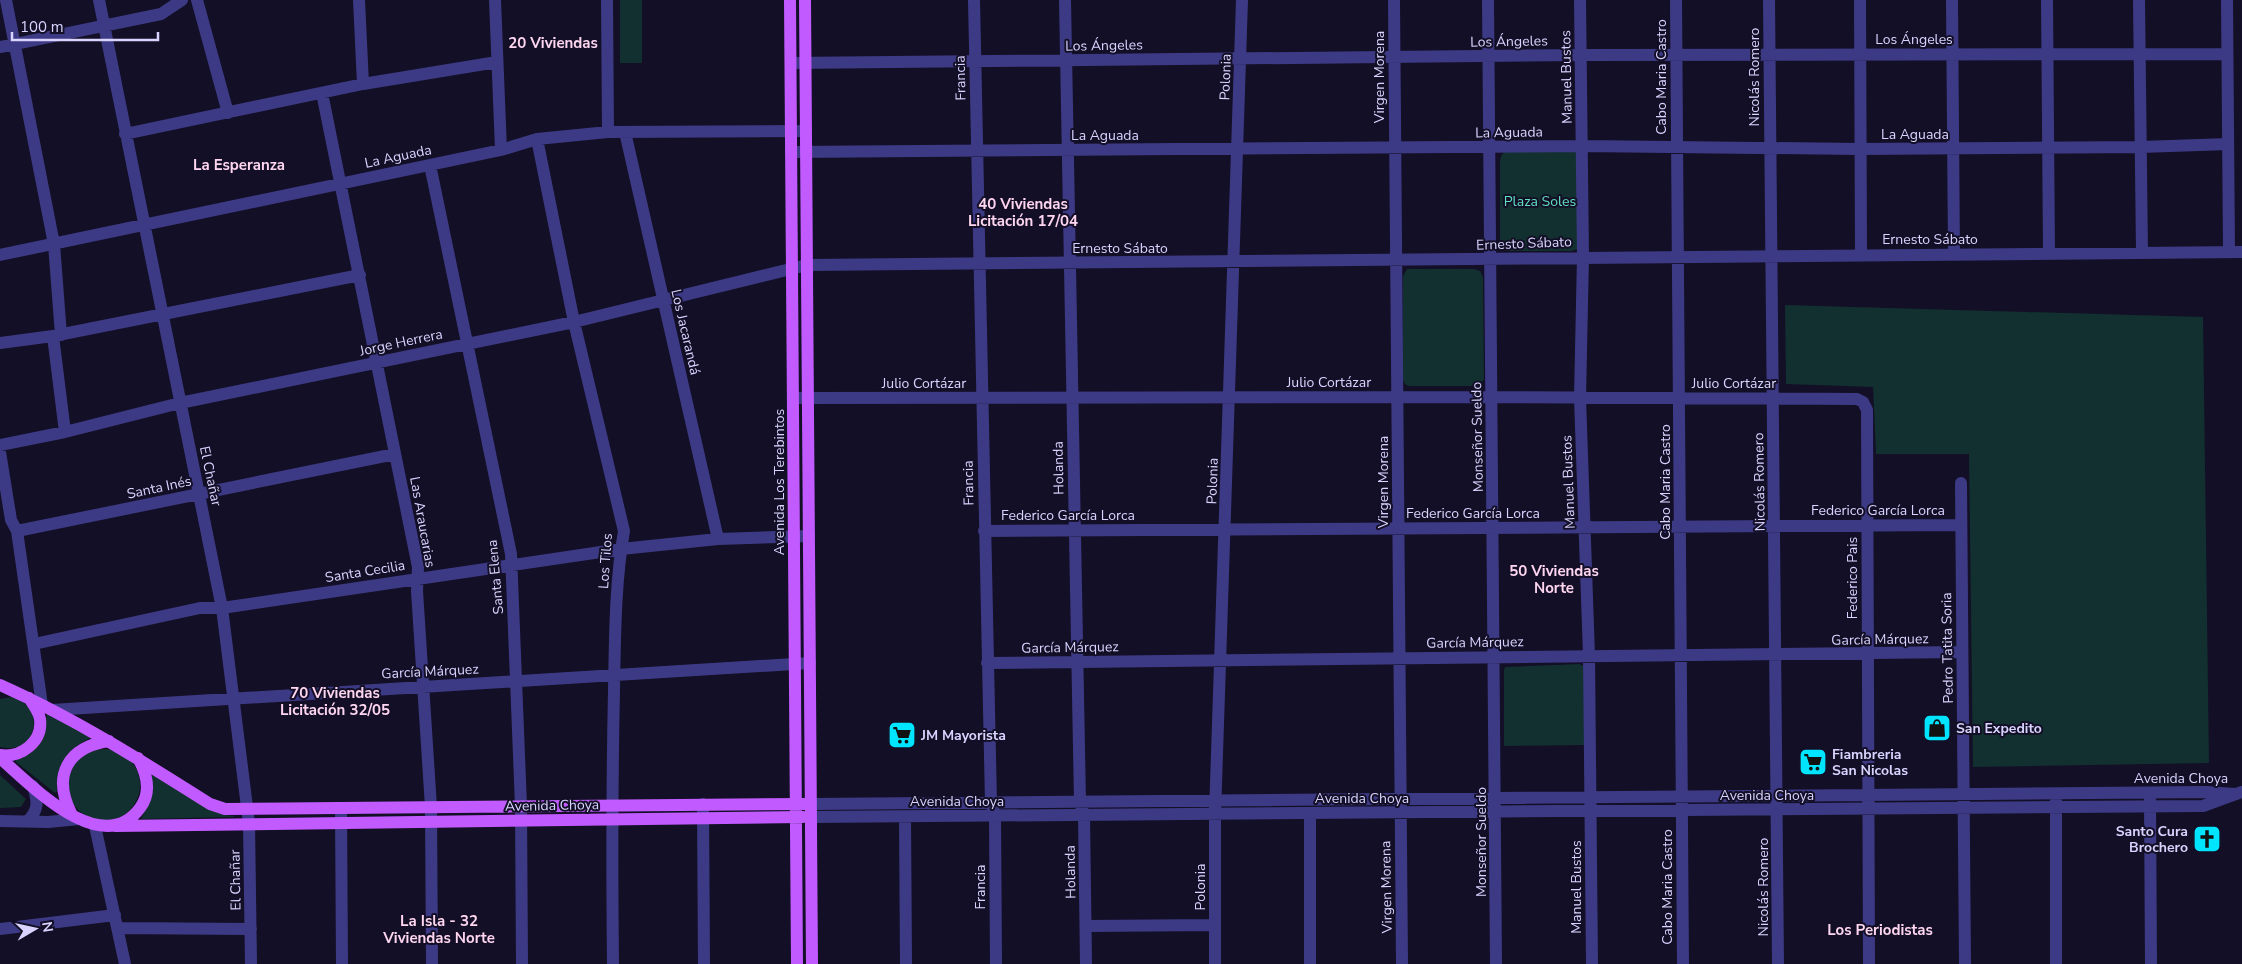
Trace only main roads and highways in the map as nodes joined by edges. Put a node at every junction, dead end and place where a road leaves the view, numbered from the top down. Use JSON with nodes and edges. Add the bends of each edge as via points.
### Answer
{"nodes":[{"id":1,"x":790,"y":0,"type":"edge"},
{"id":2,"x":805,"y":0,"type":"edge"},
{"id":3,"x":0,"y":685,"type":"edge"},
{"id":4,"x":15,"y":691,"type":"junction"},
{"id":5,"x":0,"y":693,"type":"edge"},
{"id":6,"x":29,"y":698,"type":"junction"},
{"id":7,"x":109,"y":741,"type":"junction"},
{"id":8,"x":0,"y":757,"type":"edge"},
{"id":9,"x":138,"y":758,"type":"junction"},
{"id":10,"x":796,"y":804,"type":"junction"},
{"id":11,"x":811,"y":804,"type":"junction"},
{"id":12,"x":75,"y":816,"type":"junction"},
{"id":13,"x":811,"y":817,"type":"junction"},
{"id":14,"x":796,"y":818,"type":"junction"},
{"id":15,"x":115,"y":826,"type":"junction"},
{"id":16,"x":797,"y":964,"type":"edge"},
{"id":17,"x":812,"y":964,"type":"edge"}],
"edges":[{"from":1,"to":10,"type":"main road","name":"Avenida Los Terebintos"},
{"from":2,"to":11,"type":"main road"},
{"from":3,"to":4,"type":"main road"},
{"from":4,"to":5,"type":"main road"},
{"from":4,"to":6,"type":"main road"},
{"from":6,"to":7,"type":"main road"},
{"from":6,"to":8,"type":"main road","via":[[40,718],[35,740],[19,754]]},
{"from":7,"to":9,"type":"main road"},
{"from":7,"to":12,"type":"main road","via":[[93,743],[70,760],[62,788],[65,802]]},
{"from":8,"to":12,"type":"main road"},
{"from":9,"to":10,"type":"main road","name":"Avenida Choya","via":[[210,804],[225,809]]},
{"from":9,"to":15,"type":"main road","via":[[146,775],[146,797],[129,820]]},
{"from":10,"to":11,"type":"main road","name":"Avenida Choya"},
{"from":10,"to":14,"type":"main road","name":"Avenida Los Terebintos"},
{"from":11,"to":13,"type":"main road"},
{"from":12,"to":15,"type":"main road","via":[[96,826]]},
{"from":13,"to":14,"type":"main road","name":"Avenida Choya"},
{"from":13,"to":17,"type":"main road"},
{"from":14,"to":15,"type":"main road","name":"Avenida Choya"},
{"from":14,"to":16,"type":"main road","name":"Avenida Los Terebintos"}]}
